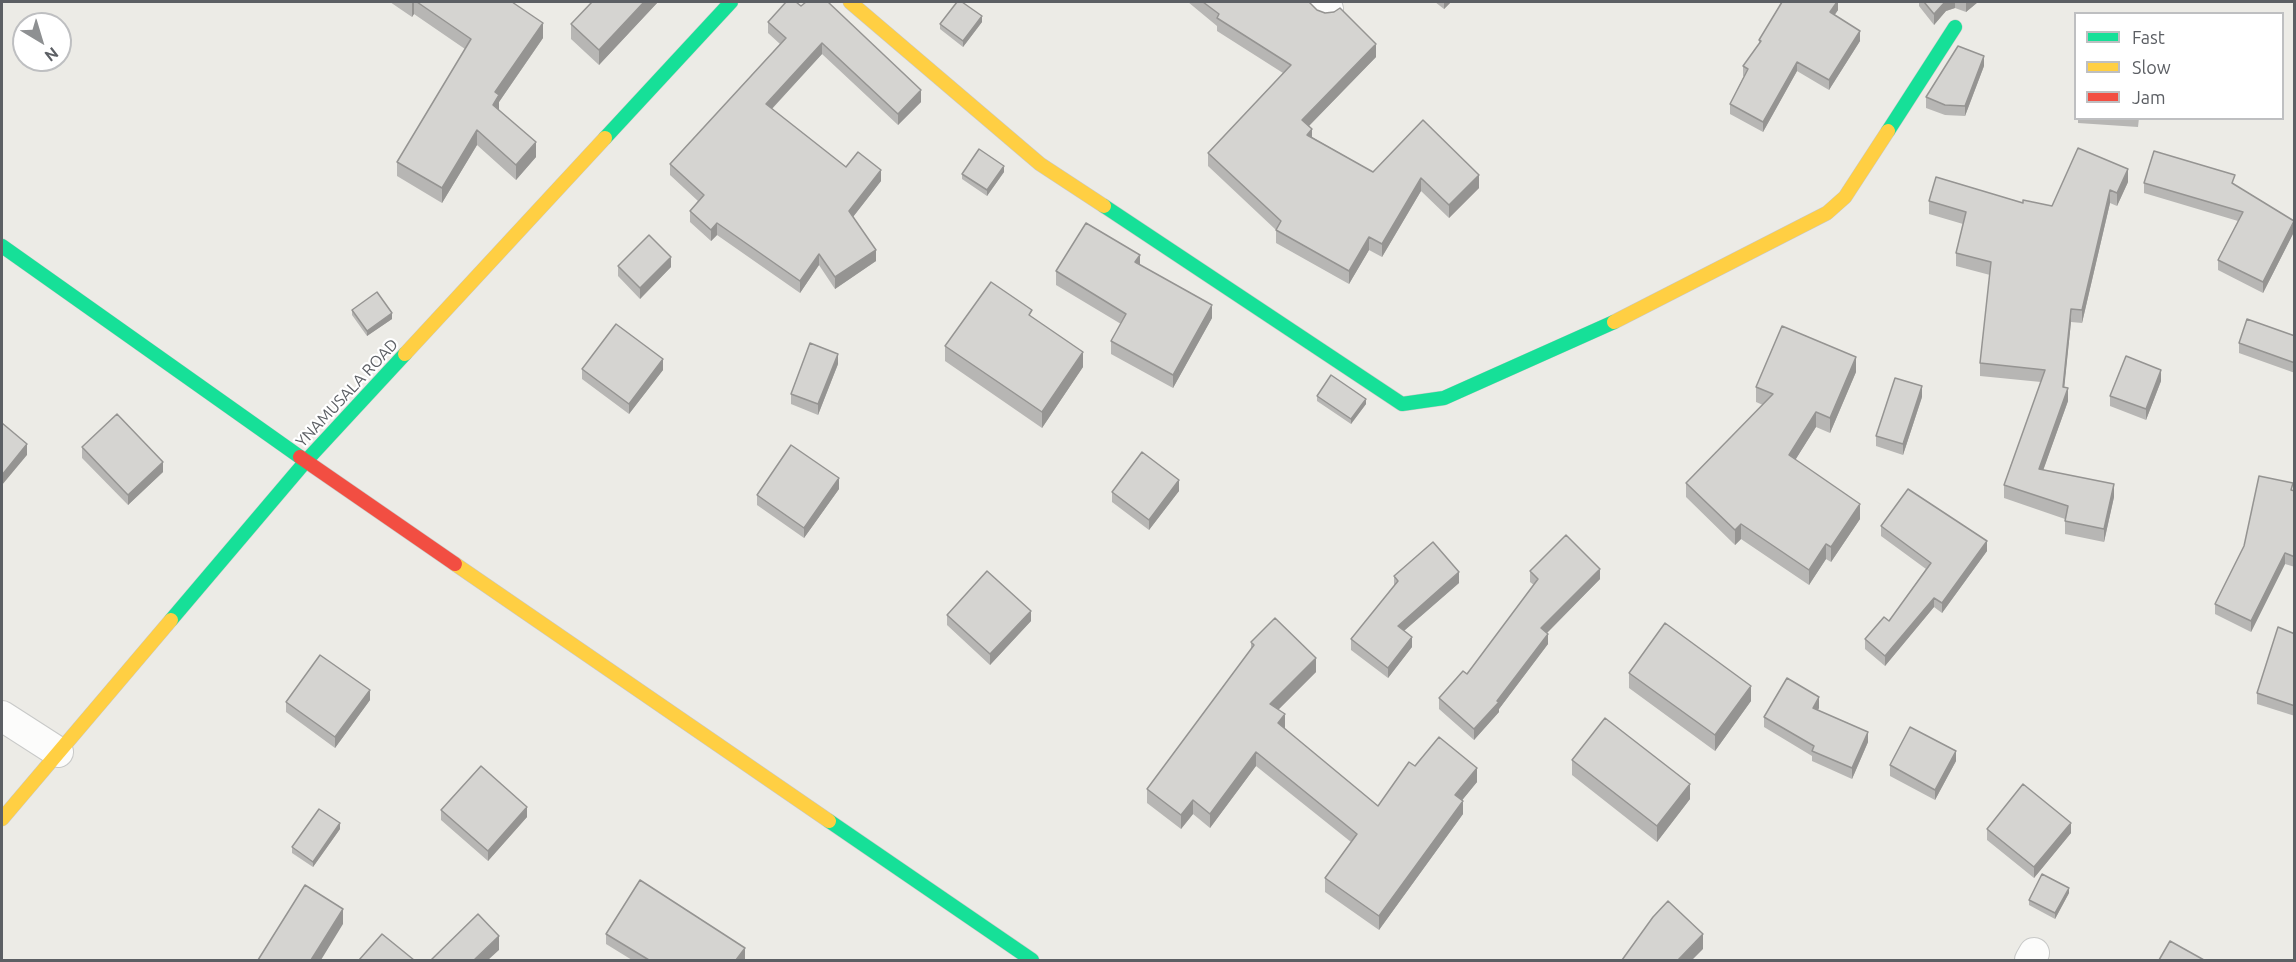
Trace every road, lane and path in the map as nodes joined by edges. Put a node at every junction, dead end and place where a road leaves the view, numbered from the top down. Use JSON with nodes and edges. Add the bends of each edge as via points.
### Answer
{"nodes":[{"id":1,"x":730,"y":2,"type":"edge"},
{"id":2,"x":850,"y":2,"type":"edge"},
{"id":3,"x":1955,"y":27,"type":"dead end"},
{"id":4,"x":2,"y":246,"type":"edge"},
{"id":5,"x":306,"y":462,"type":"junction"},
{"id":6,"x":2,"y":716,"type":"edge"},
{"id":7,"x":58,"y":752,"type":"junction"},
{"id":8,"x":2,"y":819,"type":"edge"},
{"id":9,"x":1020,"y":957,"type":"edge"}],
"edges":[{"from":1,"to":5,"type":"street","name":"YNAMUSALA ROAD"},
{"from":2,"to":3,"type":"street","via":[[1040,164],[1402,404],[1443,398],[1624,317],[1827,213],[1845,196]]},
{"from":4,"to":5,"type":"street"},
{"from":5,"to":7,"type":"street","name":"YNAMUSALA ROAD"},
{"from":5,"to":9,"type":"street"},
{"from":6,"to":7,"type":"street"},
{"from":7,"to":8,"type":"street","name":"YNAMUSALA ROAD"}]}
